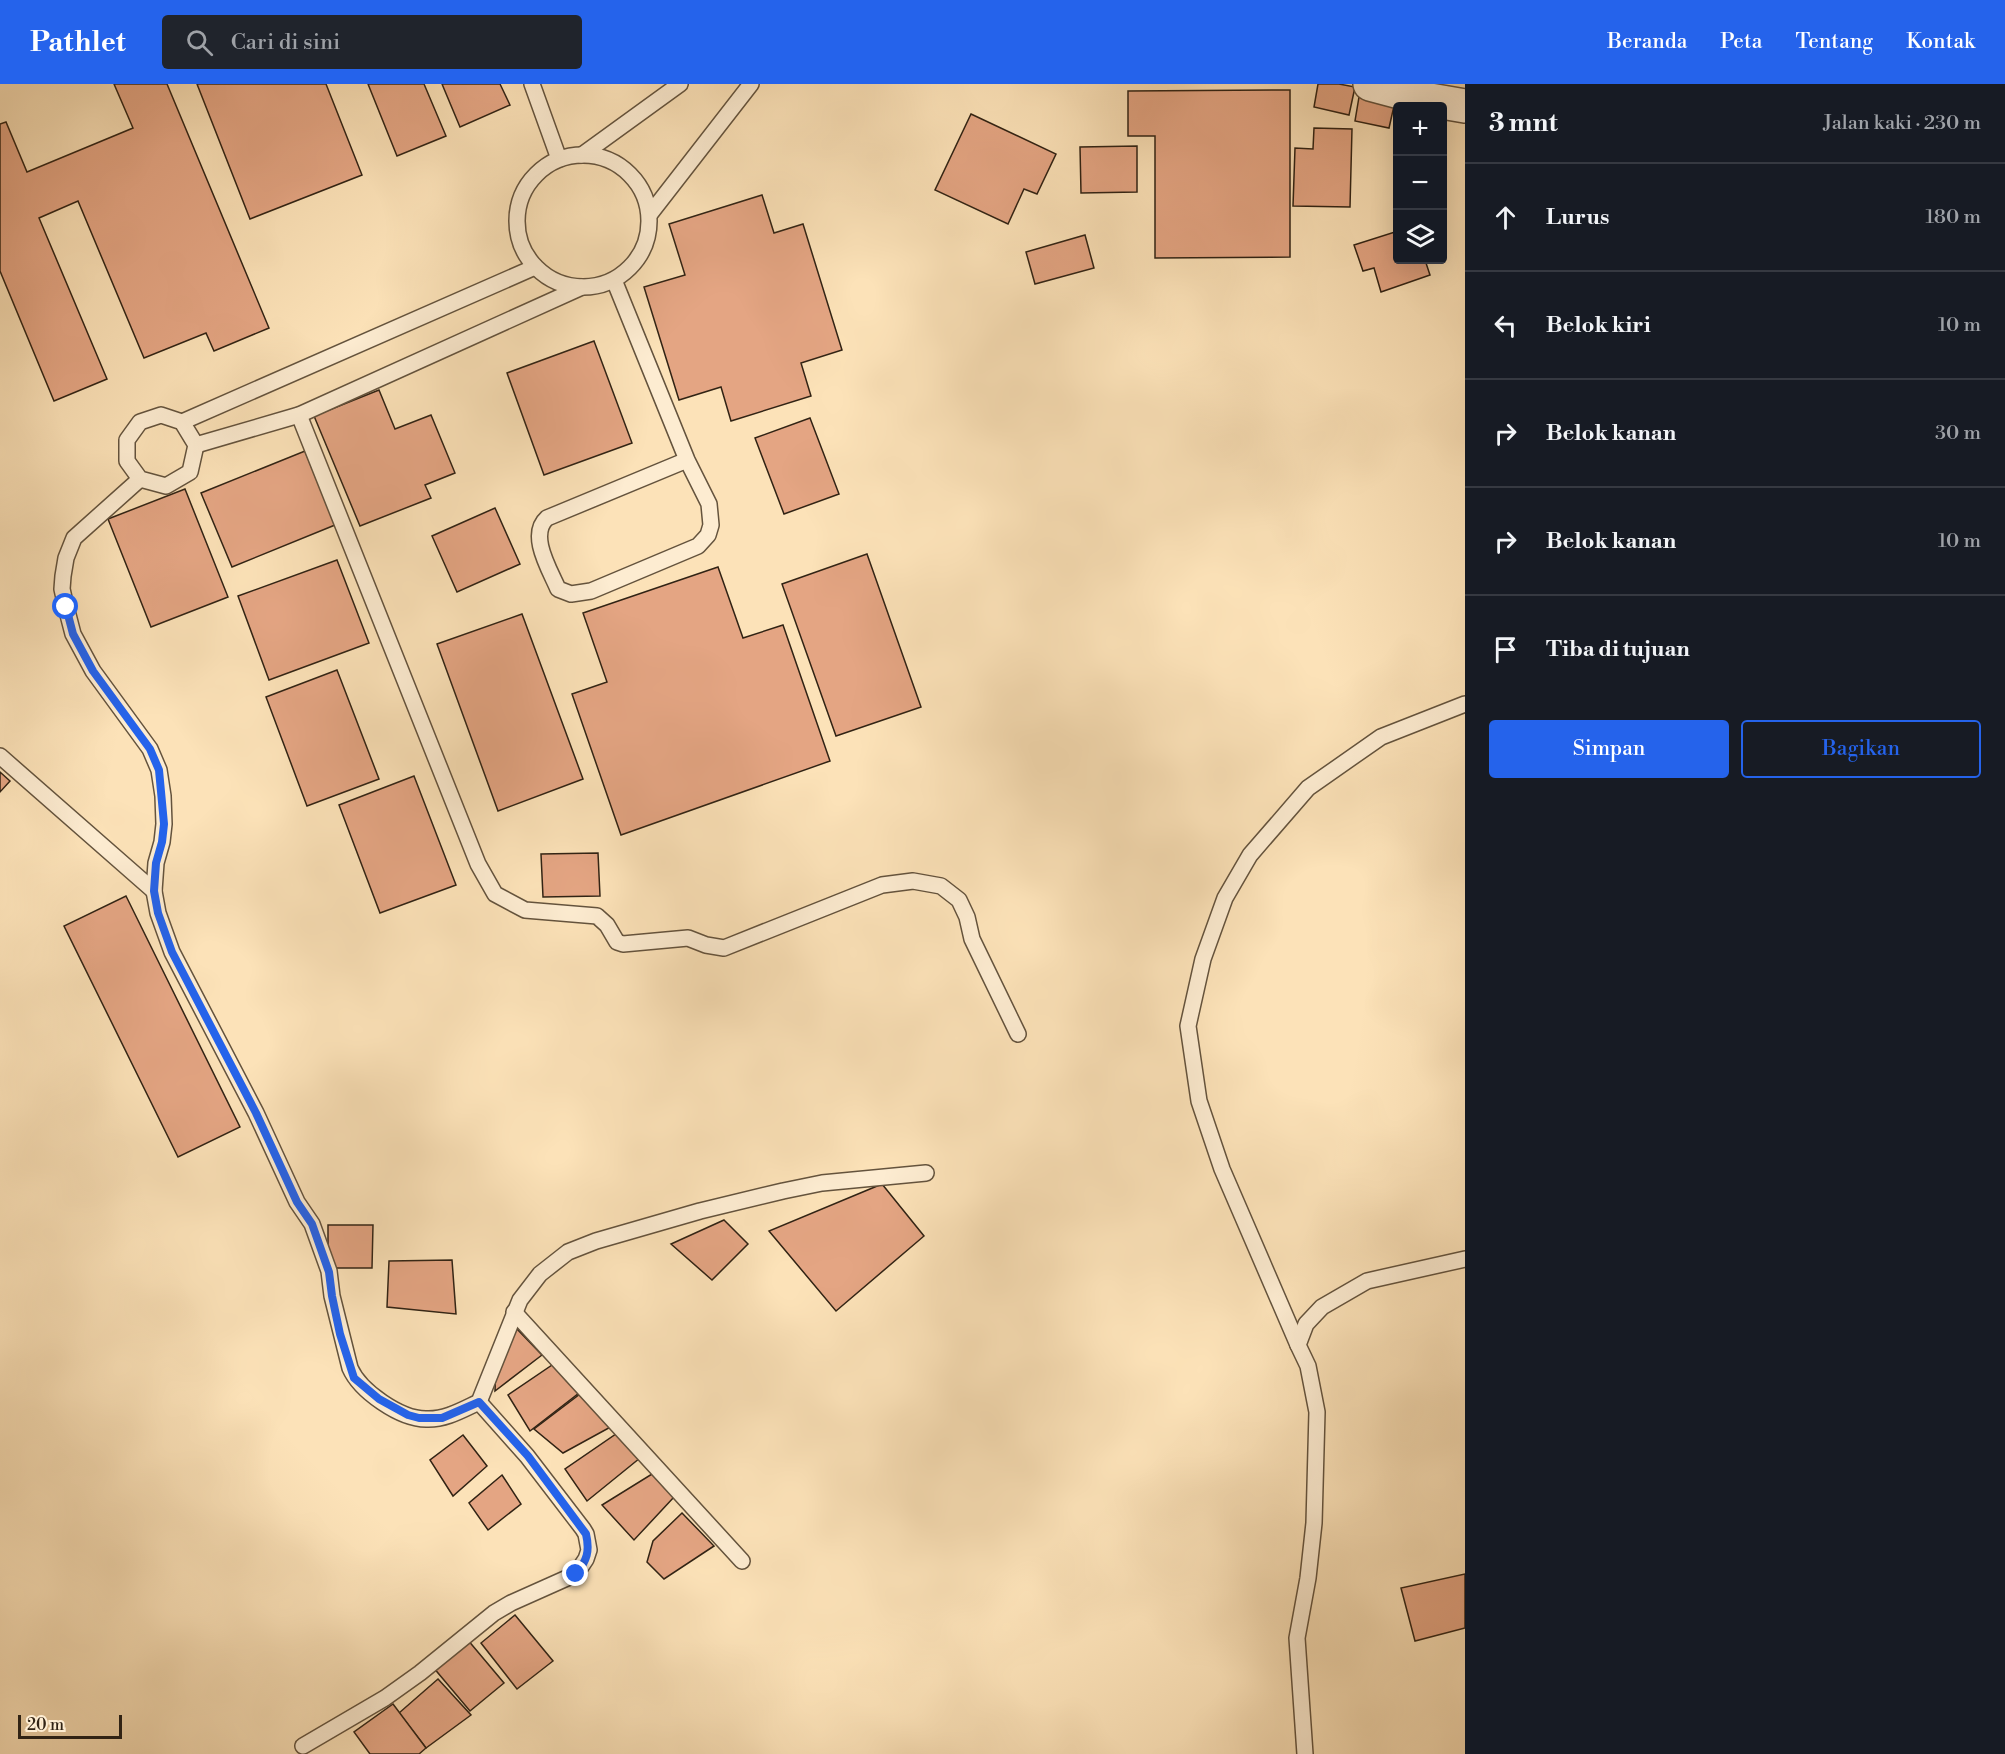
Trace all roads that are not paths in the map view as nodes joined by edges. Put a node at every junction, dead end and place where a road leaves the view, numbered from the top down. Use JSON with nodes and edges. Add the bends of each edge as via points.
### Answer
{"nodes":[{"id":1,"x":532,"y":84,"type":"edge"},
{"id":2,"x":680,"y":84,"type":"edge"},
{"id":3,"x":751,"y":84,"type":"edge"},
{"id":4,"x":1370,"y":84,"type":"edge"},
{"id":5,"x":1465,"y":106,"type":"edge"},
{"id":6,"x":582,"y":155,"type":"junction"},
{"id":7,"x":560,"y":159,"type":"junction"},
{"id":8,"x":650,"y":214,"type":"junction"},
{"id":9,"x":535,"y":267,"type":"junction"},
{"id":10,"x":614,"y":280,"type":"junction"},
{"id":11,"x":582,"y":287,"type":"junction"},
{"id":12,"x":299,"y":415,"type":"junction"},
{"id":13,"x":182,"y":422,"type":"junction"},
{"id":14,"x":196,"y":445,"type":"junction"},
{"id":15,"x":687,"y":460,"type":"junction"},
{"id":16,"x":140,"y":479,"type":"junction"},
{"id":17,"x":1465,"y":704,"type":"edge"},
{"id":18,"x":0,"y":756,"type":"edge"},
{"id":19,"x":154,"y":891,"type":"junction"},
{"id":20,"x":1018,"y":1034,"type":"dead end"},
{"id":21,"x":926,"y":1173,"type":"dead end"},
{"id":22,"x":1465,"y":1259,"type":"edge"},
{"id":23,"x":514,"y":1312,"type":"junction"},
{"id":24,"x":1298,"y":1345,"type":"junction"},
{"id":25,"x":479,"y":1402,"type":"junction"},
{"id":26,"x":742,"y":1561,"type":"dead end"},
{"id":27,"x":303,"y":1746,"type":"dead end"},
{"id":28,"x":1305,"y":1754,"type":"edge"}],
"edges":[{"from":1,"to":7,"type":"lane"},
{"from":2,"to":6,"type":"lane"},
{"from":3,"to":8,"type":"lane"},
{"from":4,"to":5,"type":"street"},
{"from":6,"to":7,"type":"lane"},
{"from":6,"to":8,"type":"lane","via":[[607,159],[628,172],[642,191]]},
{"from":7,"to":9,"type":"lane","via":[[537,173],[522,194],[516,219],[520,245]]},
{"from":8,"to":10,"type":"lane","via":[[647,241],[635,264]]},
{"from":9,"to":11,"type":"lane","via":[[556,282]]},
{"from":9,"to":13,"type":"lane"},
{"from":10,"to":11,"type":"lane"},
{"from":10,"to":15,"type":"lane"},
{"from":11,"to":12,"type":"lane"},
{"from":12,"to":14,"type":"lane"},
{"from":12,"to":20,"type":"lane","via":[[478,864],[495,894],[525,910],[597,916],[617,942],[623,944],[688,938],[724,948],[882,885],[913,881],[941,886],[959,900],[972,939]]},
{"from":13,"to":14,"type":"lane"},
{"from":13,"to":16,"type":"lane","via":[[161,415],[140,422],[127,440],[127,461]]},
{"from":14,"to":16,"type":"lane","via":[[190,472],[182,477],[166,486]]},
{"from":15,"to":15,"type":"lane","via":[[711,510],[711,525],[703,542],[591,591],[571,594],[558,589],[540,541],[541,523]]},
{"from":16,"to":19,"type":"lane","via":[[74,538],[66,558],[62,589],[73,634],[93,671],[150,749],[159,770],[164,824]]},
{"from":17,"to":24,"type":"lane","via":[[1381,736],[1308,788],[1250,855],[1225,898],[1203,959],[1188,1026],[1199,1101],[1222,1169]]},
{"from":18,"to":19,"type":"lane"},
{"from":19,"to":25,"type":"lane","via":[[172,952],[256,1113],[297,1202],[312,1224],[329,1272],[338,1325],[354,1378],[379,1399],[419,1418],[442,1418]]},
{"from":21,"to":23,"type":"lane","via":[[822,1183],[783,1191],[596,1241],[568,1252],[548,1267],[527,1288]]},
{"from":22,"to":24,"type":"lane","via":[[1367,1281],[1322,1307],[1306,1324]]},
{"from":23,"to":25,"type":"lane"},
{"from":23,"to":26,"type":"lane"},
{"from":24,"to":28,"type":"lane","via":[[1308,1366],[1317,1412],[1314,1523],[1298,1638]]},
{"from":25,"to":27,"type":"lane","via":[[528,1456],[583,1529],[589,1550],[586,1559],[576,1574],[494,1613],[385,1698]]}]}
